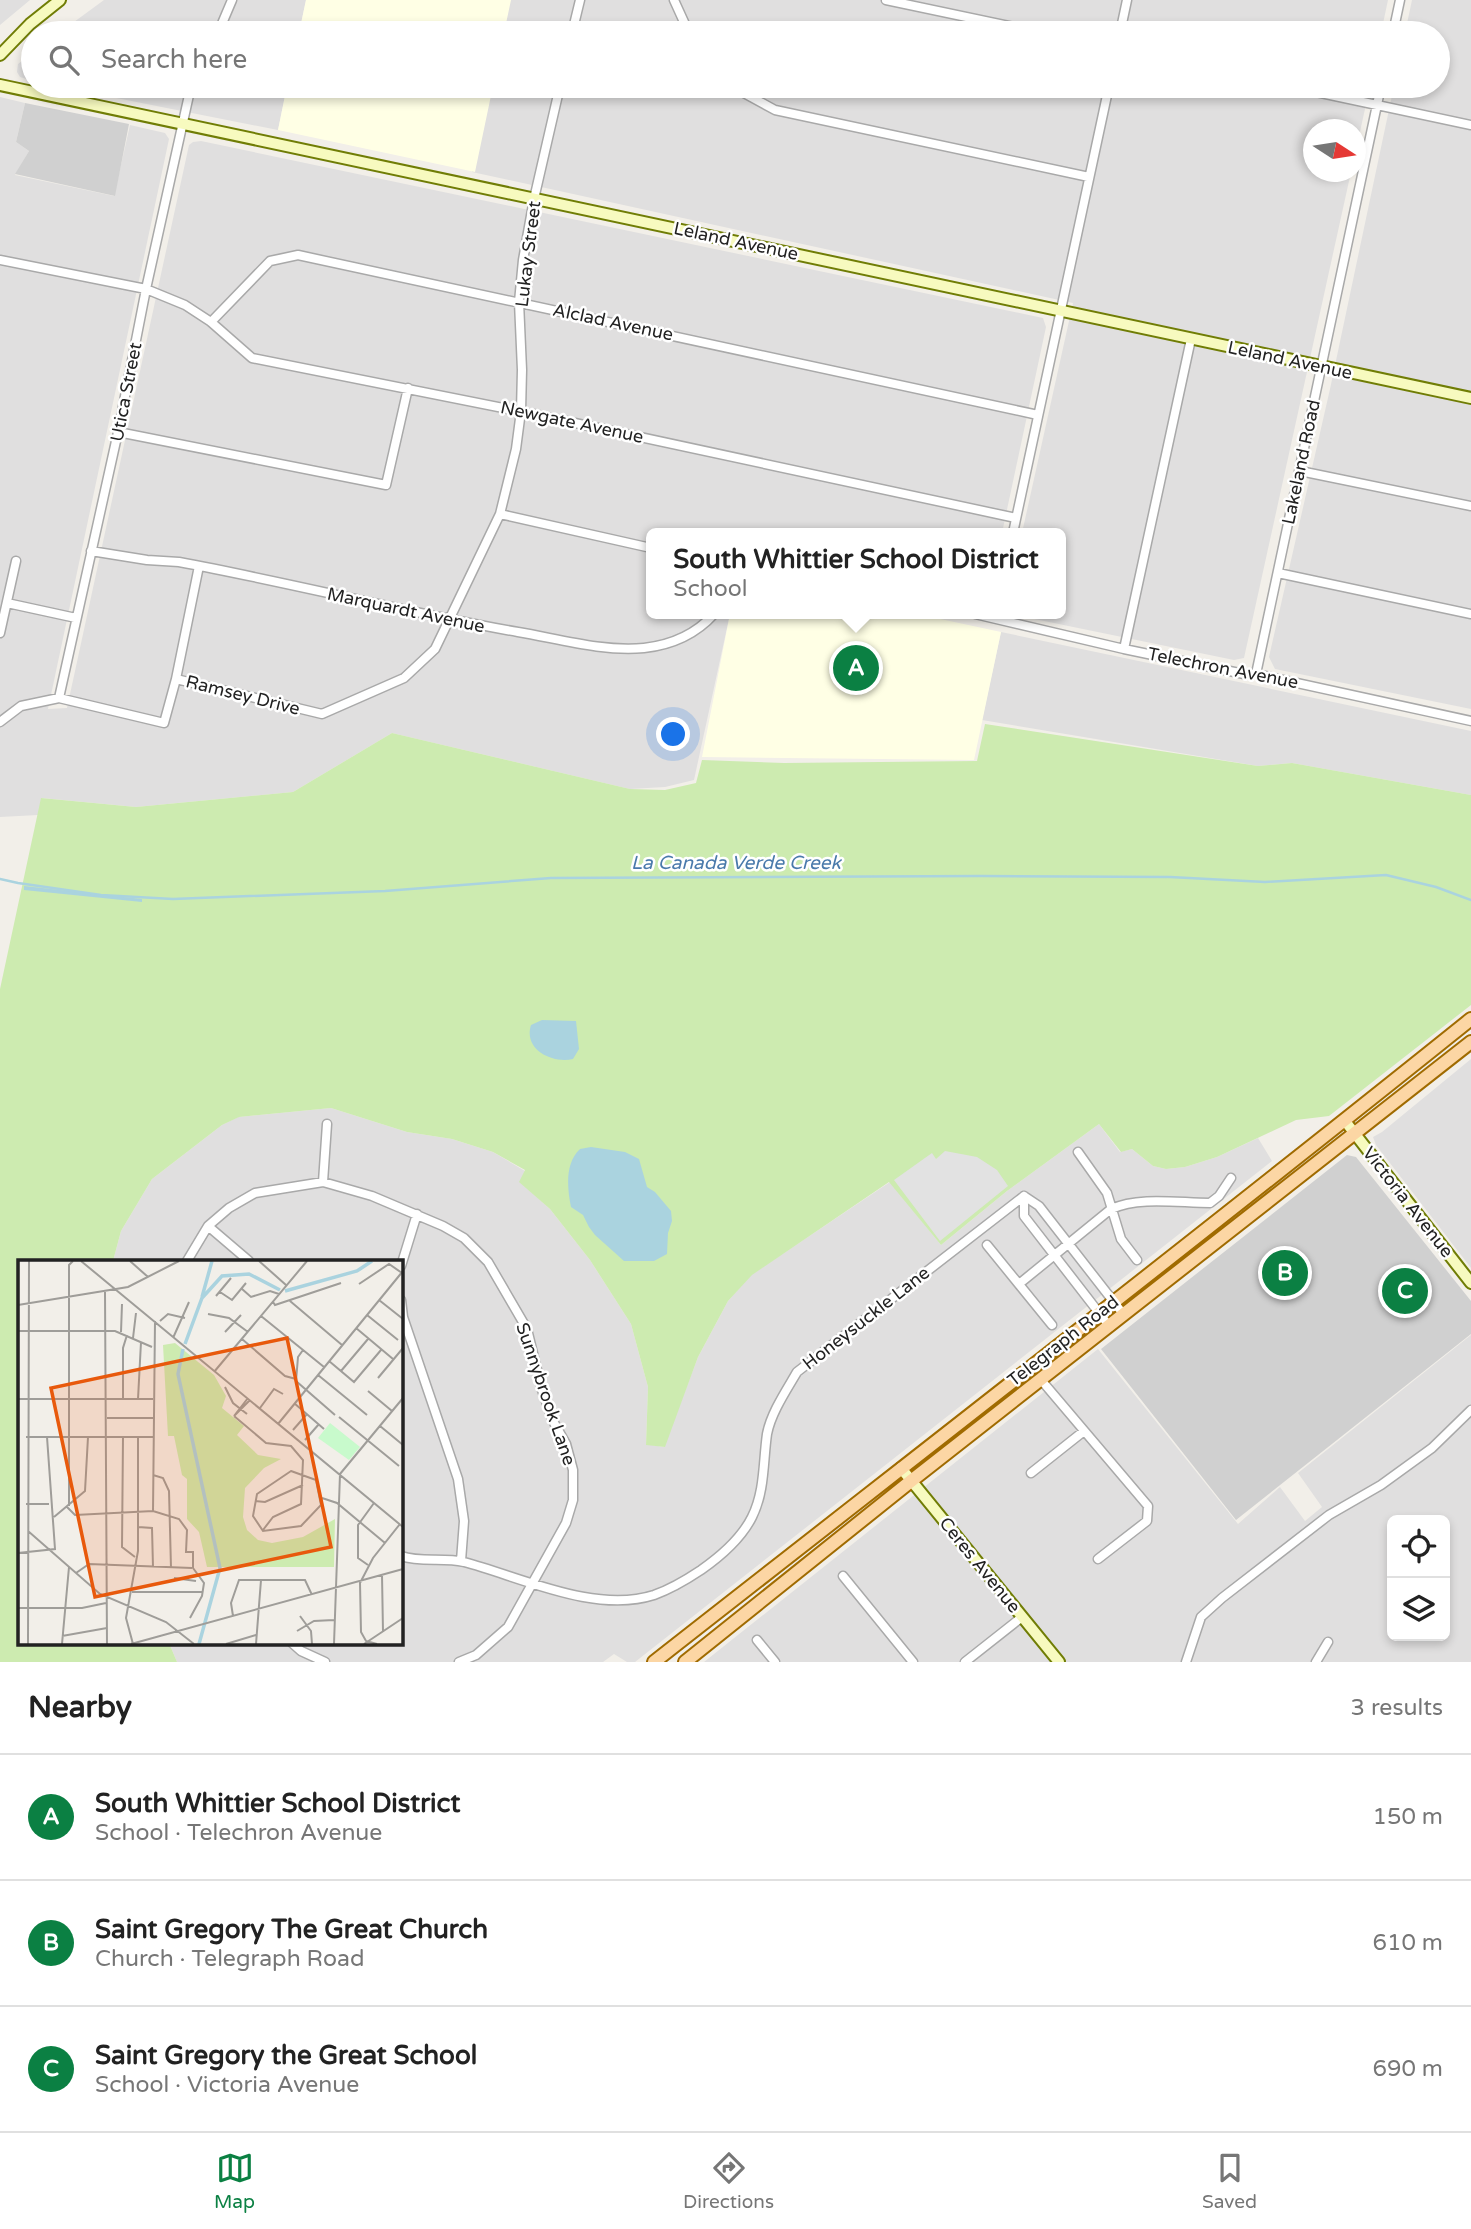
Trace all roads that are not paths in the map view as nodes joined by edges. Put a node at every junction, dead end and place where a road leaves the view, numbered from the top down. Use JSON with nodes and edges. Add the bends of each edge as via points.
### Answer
{"nodes":[{"id":1,"x":60,"y":0,"type":"edge"},
{"id":2,"x":232,"y":0,"type":"edge"},
{"id":3,"x":580,"y":0,"type":"edge"},
{"id":4,"x":674,"y":0,"type":"edge"},
{"id":5,"x":886,"y":0,"type":"edge"},
{"id":6,"x":1127,"y":0,"type":"edge"},
{"id":7,"x":1400,"y":0,"type":"edge"},
{"id":8,"x":34,"y":21,"type":"edge"},
{"id":9,"x":223,"y":21,"type":"edge"},
{"id":10,"x":575,"y":21,"type":"edge"},
{"id":11,"x":684,"y":21,"type":"edge"},
{"id":12,"x":985,"y":21,"type":"edge"},
{"id":13,"x":1123,"y":21,"type":"edge"},
{"id":14,"x":1396,"y":21,"type":"edge"},
{"id":15,"x":21,"y":33,"type":"edge"},
{"id":16,"x":0,"y":55,"type":"edge"},
{"id":17,"x":0,"y":85,"type":"edge"},
{"id":18,"x":21,"y":89,"type":"edge"},
{"id":19,"x":62,"y":98,"type":"edge"},
{"id":20,"x":188,"y":98,"type":"edge"},
{"id":21,"x":557,"y":98,"type":"edge"},
{"id":22,"x":753,"y":98,"type":"edge"},
{"id":23,"x":1106,"y":98,"type":"edge"},
{"id":24,"x":1344,"y":98,"type":"edge"},
{"id":25,"x":1378,"y":98,"type":"edge"},
{"id":26,"x":1377,"y":105,"type":"junction"},
{"id":27,"x":181,"y":123,"type":"junction"},
{"id":28,"x":1471,"y":125,"type":"edge"},
{"id":29,"x":1089,"y":177,"type":"junction"},
{"id":30,"x":534,"y":198,"type":"junction"},
{"id":31,"x":0,"y":260,"type":"edge"},
{"id":32,"x":146,"y":289,"type":"junction"},
{"id":33,"x":519,"y":302,"type":"junction"},
{"id":34,"x":1060,"y":311,"type":"junction"},
{"id":35,"x":211,"y":322,"type":"junction"},
{"id":36,"x":1191,"y":338,"type":"junction"},
{"id":37,"x":1322,"y":366,"type":"junction"},
{"id":38,"x":408,"y":388,"type":"junction"},
{"id":39,"x":1471,"y":398,"type":"edge"},
{"id":40,"x":521,"y":411,"type":"junction"},
{"id":41,"x":1038,"y":415,"type":"junction"},
{"id":42,"x":118,"y":432,"type":"junction"},
{"id":43,"x":1300,"y":471,"type":"junction"},
{"id":44,"x":1471,"y":506,"type":"edge"},
{"id":45,"x":500,"y":514,"type":"junction"},
{"id":46,"x":1016,"y":518,"type":"junction"},
{"id":47,"x":1014,"y":528,"type":"edge"},
{"id":48,"x":646,"y":547,"type":"edge"},
{"id":49,"x":91,"y":551,"type":"junction"},
{"id":50,"x":16,"y":561,"type":"dead end"},
{"id":51,"x":200,"y":566,"type":"junction"},
{"id":52,"x":1278,"y":573,"type":"junction"},
{"id":53,"x":6,"y":603,"type":"junction"},
{"id":54,"x":1471,"y":614,"type":"edge"},
{"id":55,"x":76,"y":618,"type":"junction"},
{"id":56,"x":710,"y":619,"type":"edge"},
{"id":57,"x":1008,"y":619,"type":"edge"},
{"id":58,"x":449,"y":620,"type":"junction"},
{"id":59,"x":0,"y":633,"type":"edge"},
{"id":60,"x":1124,"y":649,"type":"junction"},
{"id":61,"x":1256,"y":674,"type":"junction"},
{"id":62,"x":176,"y":679,"type":"junction"},
{"id":63,"x":59,"y":698,"type":"junction"},
{"id":64,"x":1471,"y":721,"type":"edge"},
{"id":65,"x":0,"y":722,"type":"edge"},
{"id":66,"x":1471,"y":1019,"type":"edge"},
{"id":67,"x":1471,"y":1042,"type":"edge"},
{"id":68,"x":1345,"y":1121,"type":"junction"},
{"id":69,"x":327,"y":1124,"type":"dead end"},
{"id":70,"x":1355,"y":1134,"type":"junction"},
{"id":71,"x":1077,"y":1152,"type":"dead end"},
{"id":72,"x":1231,"y":1178,"type":"dead end"},
{"id":73,"x":323,"y":1182,"type":"junction"},
{"id":74,"x":1024,"y":1196,"type":"junction"},
{"id":75,"x":1112,"y":1208,"type":"junction"},
{"id":76,"x":417,"y":1214,"type":"junction"},
{"id":77,"x":208,"y":1226,"type":"junction"},
{"id":78,"x":1069,"y":1244,"type":"junction"},
{"id":79,"x":987,"y":1245,"type":"dead end"},
{"id":80,"x":1055,"y":1256,"type":"junction"},
{"id":81,"x":188,"y":1260,"type":"edge"},
{"id":82,"x":248,"y":1260,"type":"edge"},
{"id":83,"x":1137,"y":1260,"type":"dead end"},
{"id":84,"x":402,"y":1263,"type":"edge"},
{"id":85,"x":1471,"y":1283,"type":"edge"},
{"id":86,"x":1019,"y":1284,"type":"junction"},
{"id":87,"x":1114,"y":1301,"type":"junction"},
{"id":88,"x":402,"y":1308,"type":"edge"},
{"id":89,"x":1100,"y":1314,"type":"junction"},
{"id":90,"x":1124,"y":1315,"type":"junction"},
{"id":91,"x":1052,"y":1325,"type":"dead end"},
{"id":92,"x":1110,"y":1327,"type":"junction"},
{"id":93,"x":1042,"y":1381,"type":"junction"},
{"id":94,"x":1471,"y":1410,"type":"edge"},
{"id":95,"x":1084,"y":1431,"type":"junction"},
{"id":96,"x":901,"y":1468,"type":"junction"},
{"id":97,"x":1031,"y":1473,"type":"dead end"},
{"id":98,"x":911,"y":1481,"type":"junction"},
{"id":99,"x":402,"y":1556,"type":"edge"},
{"id":100,"x":1098,"y":1559,"type":"dead end"},
{"id":101,"x":461,"y":1562,"type":"junction"},
{"id":102,"x":843,"y":1576,"type":"dead end"},
{"id":103,"x":532,"y":1585,"type":"junction"},
{"id":104,"x":1022,"y":1617,"type":"junction"},
{"id":105,"x":757,"y":1640,"type":"dead end"},
{"id":106,"x":1328,"y":1642,"type":"dead end"},
{"id":107,"x":293,"y":1644,"type":"edge"},
{"id":108,"x":325,"y":1662,"type":"edge"},
{"id":109,"x":459,"y":1662,"type":"edge"},
{"id":110,"x":654,"y":1662,"type":"edge"},
{"id":111,"x":685,"y":1662,"type":"edge"},
{"id":112,"x":775,"y":1662,"type":"edge"},
{"id":113,"x":913,"y":1662,"type":"edge"},
{"id":114,"x":965,"y":1662,"type":"edge"},
{"id":115,"x":1059,"y":1662,"type":"edge"},
{"id":116,"x":1186,"y":1662,"type":"edge"},
{"id":117,"x":1316,"y":1662,"type":"edge"}],
"edges":[{"from":1,"to":8,"type":"street"},
{"from":2,"to":9,"type":"street"},
{"from":3,"to":10,"type":"street"},
{"from":4,"to":11,"type":"street"},
{"from":5,"to":12,"type":"street"},
{"from":6,"to":13,"type":"street"},
{"from":7,"to":14,"type":"street"},
{"from":15,"to":16,"type":"street"},
{"from":17,"to":18,"type":"street","name":"Leland Avenue"},
{"from":19,"to":27,"type":"street","name":"Leland Avenue"},
{"from":20,"to":27,"type":"street","name":"Utica Street"},
{"from":21,"to":30,"type":"street","name":"Lukay Street"},
{"from":22,"to":29,"type":"street","via":[[775,110]]},
{"from":23,"to":29,"type":"street"},
{"from":24,"to":26,"type":"street"},
{"from":25,"to":26,"type":"street","name":"Lakeland Road"},
{"from":26,"to":28,"type":"street"},
{"from":26,"to":37,"type":"street","name":"Lakeland Road"},
{"from":27,"to":30,"type":"street","name":"Leland Avenue"},
{"from":27,"to":32,"type":"street","name":"Utica Street"},
{"from":29,"to":34,"type":"street"},
{"from":30,"to":33,"type":"street","name":"Lukay Street"},
{"from":30,"to":34,"type":"street","name":"Leland Avenue"},
{"from":31,"to":32,"type":"street","name":"Newgate Avenue"},
{"from":32,"to":35,"type":"street","name":"Newgate Avenue","via":[[186,305]]},
{"from":32,"to":42,"type":"street","name":"Utica Street"},
{"from":33,"to":35,"type":"street","name":"Alclad Avenue","via":[[298,255],[270,261]]},
{"from":33,"to":40,"type":"street","name":"Lukay Street"},
{"from":33,"to":41,"type":"street","name":"Alclad Avenue"},
{"from":34,"to":36,"type":"street","name":"Leland Avenue"},
{"from":34,"to":41,"type":"street"},
{"from":35,"to":38,"type":"street","name":"Newgate Avenue","via":[[252,358]]},
{"from":36,"to":37,"type":"street","name":"Leland Avenue"},
{"from":36,"to":60,"type":"street"},
{"from":37,"to":39,"type":"street","name":"Leland Avenue"},
{"from":37,"to":43,"type":"street","name":"Lakeland Road"},
{"from":38,"to":40,"type":"street","name":"Newgate Avenue"},
{"from":38,"to":42,"type":"street","via":[[386,485]]},
{"from":40,"to":45,"type":"street","name":"Lukay Street"},
{"from":40,"to":46,"type":"street","name":"Newgate Avenue"},
{"from":41,"to":46,"type":"street"},
{"from":42,"to":49,"type":"street","name":"Utica Street"},
{"from":43,"to":44,"type":"street"},
{"from":43,"to":52,"type":"street","name":"Lakeland Road"},
{"from":45,"to":48,"type":"street"},
{"from":45,"to":58,"type":"street","name":"Lukay Street"},
{"from":46,"to":47,"type":"street"},
{"from":49,"to":51,"type":"street","name":"Marquardt Avenue"},
{"from":49,"to":55,"type":"street","name":"Utica Street"},
{"from":50,"to":53,"type":"street"},
{"from":51,"to":58,"type":"street","name":"Marquardt Avenue"},
{"from":51,"to":62,"type":"street"},
{"from":52,"to":54,"type":"street"},
{"from":52,"to":61,"type":"street","name":"Lakeland Road"},
{"from":53,"to":55,"type":"street"},
{"from":53,"to":59,"type":"street"},
{"from":55,"to":63,"type":"street","name":"Utica Street"},
{"from":56,"to":58,"type":"street","name":"Marquardt Avenue","via":[[674,642],[644,648],[610,648]]},
{"from":57,"to":60,"type":"street","name":"Telechron Avenue"},
{"from":58,"to":62,"type":"street","name":"Ramsey Drive","via":[[435,649],[404,677],[322,714]]},
{"from":60,"to":61,"type":"street","name":"Telechron Avenue"},
{"from":61,"to":64,"type":"street","name":"Telechron Avenue"},
{"from":62,"to":63,"type":"street","name":"Ramsey Drive","via":[[163,723]]},
{"from":63,"to":65,"type":"street","name":"Ramsey Drive","via":[[20,706]]},
{"from":66,"to":68,"type":"main road","name":"Telegraph Road"},
{"from":67,"to":70,"type":"main road","name":"Telegraph Road"},
{"from":68,"to":70,"type":"street","name":"Victoria Avenue"},
{"from":68,"to":87,"type":"main road","name":"Telegraph Road"},
{"from":69,"to":73,"type":"street"},
{"from":70,"to":85,"type":"street","name":"Victoria Avenue"},
{"from":70,"to":90,"type":"main road","name":"Telegraph Road"},
{"from":71,"to":75,"type":"street","via":[[1107,1193]]},
{"from":72,"to":75,"type":"street","via":[[1210,1203],[1137,1203]]},
{"from":73,"to":76,"type":"street","name":"Sunnybrook Lane"},
{"from":73,"to":77,"type":"street","name":"Sunnybrook Lane","via":[[255,1193]]},
{"from":74,"to":78,"type":"street","via":[[1039,1206]]},
{"from":74,"to":80,"type":"street","via":[[1024,1216]]},
{"from":74,"to":103,"type":"street","name":"Honeysuckle Lane","via":[[797,1372],[768,1431],[762,1489],[752,1517],[738,1539],[710,1563],[682,1583],[624,1600]]},
{"from":75,"to":78,"type":"street"},
{"from":75,"to":83,"type":"street","via":[[1121,1239]]},
{"from":76,"to":84,"type":"street"},
{"from":76,"to":103,"type":"street","name":"Sunnybrook Lane","via":[[464,1238],[488,1262],[527,1329],[542,1390],[566,1444],[573,1470],[573,1500],[566,1523]]},
{"from":77,"to":81,"type":"street"},
{"from":77,"to":82,"type":"street"},
{"from":78,"to":80,"type":"street"},
{"from":78,"to":87,"type":"street"},
{"from":79,"to":86,"type":"street"},
{"from":80,"to":86,"type":"street"},
{"from":80,"to":89,"type":"street"},
{"from":86,"to":91,"type":"street"},
{"from":87,"to":89,"type":"main road","name":"Telegraph Road"},
{"from":87,"to":90,"type":"street"},
{"from":88,"to":101,"type":"street","via":[[458,1479],[464,1521]]},
{"from":89,"to":92,"type":"street"},
{"from":89,"to":96,"type":"main road","name":"Telegraph Road"},
{"from":90,"to":92,"type":"main road","name":"Telegraph Road"},
{"from":92,"to":93,"type":"main road","name":"Telegraph Road"},
{"from":93,"to":95,"type":"street"},
{"from":93,"to":98,"type":"main road","name":"Telegraph Road"},
{"from":94,"to":116,"type":"street","via":[[1432,1448],[1329,1515],[1222,1598],[1201,1617]]},
{"from":95,"to":97,"type":"street"},
{"from":95,"to":100,"type":"street","via":[[1148,1506],[1147,1521]]},
{"from":96,"to":98,"type":"street","name":"Ceres Avenue"},
{"from":96,"to":110,"type":"main road","name":"Telegraph Road"},
{"from":98,"to":104,"type":"street","name":"Ceres Avenue"},
{"from":98,"to":111,"type":"main road","name":"Telegraph Road"},
{"from":99,"to":101,"type":"street","name":"Honeysuckle Lane"},
{"from":101,"to":103,"type":"street","name":"Honeysuckle Lane"},
{"from":102,"to":113,"type":"street"},
{"from":103,"to":109,"type":"street","name":"Sunnybrook Lane","via":[[508,1627],[476,1655]]},
{"from":104,"to":114,"type":"street"},
{"from":104,"to":115,"type":"street","name":"Ceres Avenue"},
{"from":105,"to":112,"type":"street"},
{"from":106,"to":117,"type":"street"},
{"from":107,"to":108,"type":"street"}]}
